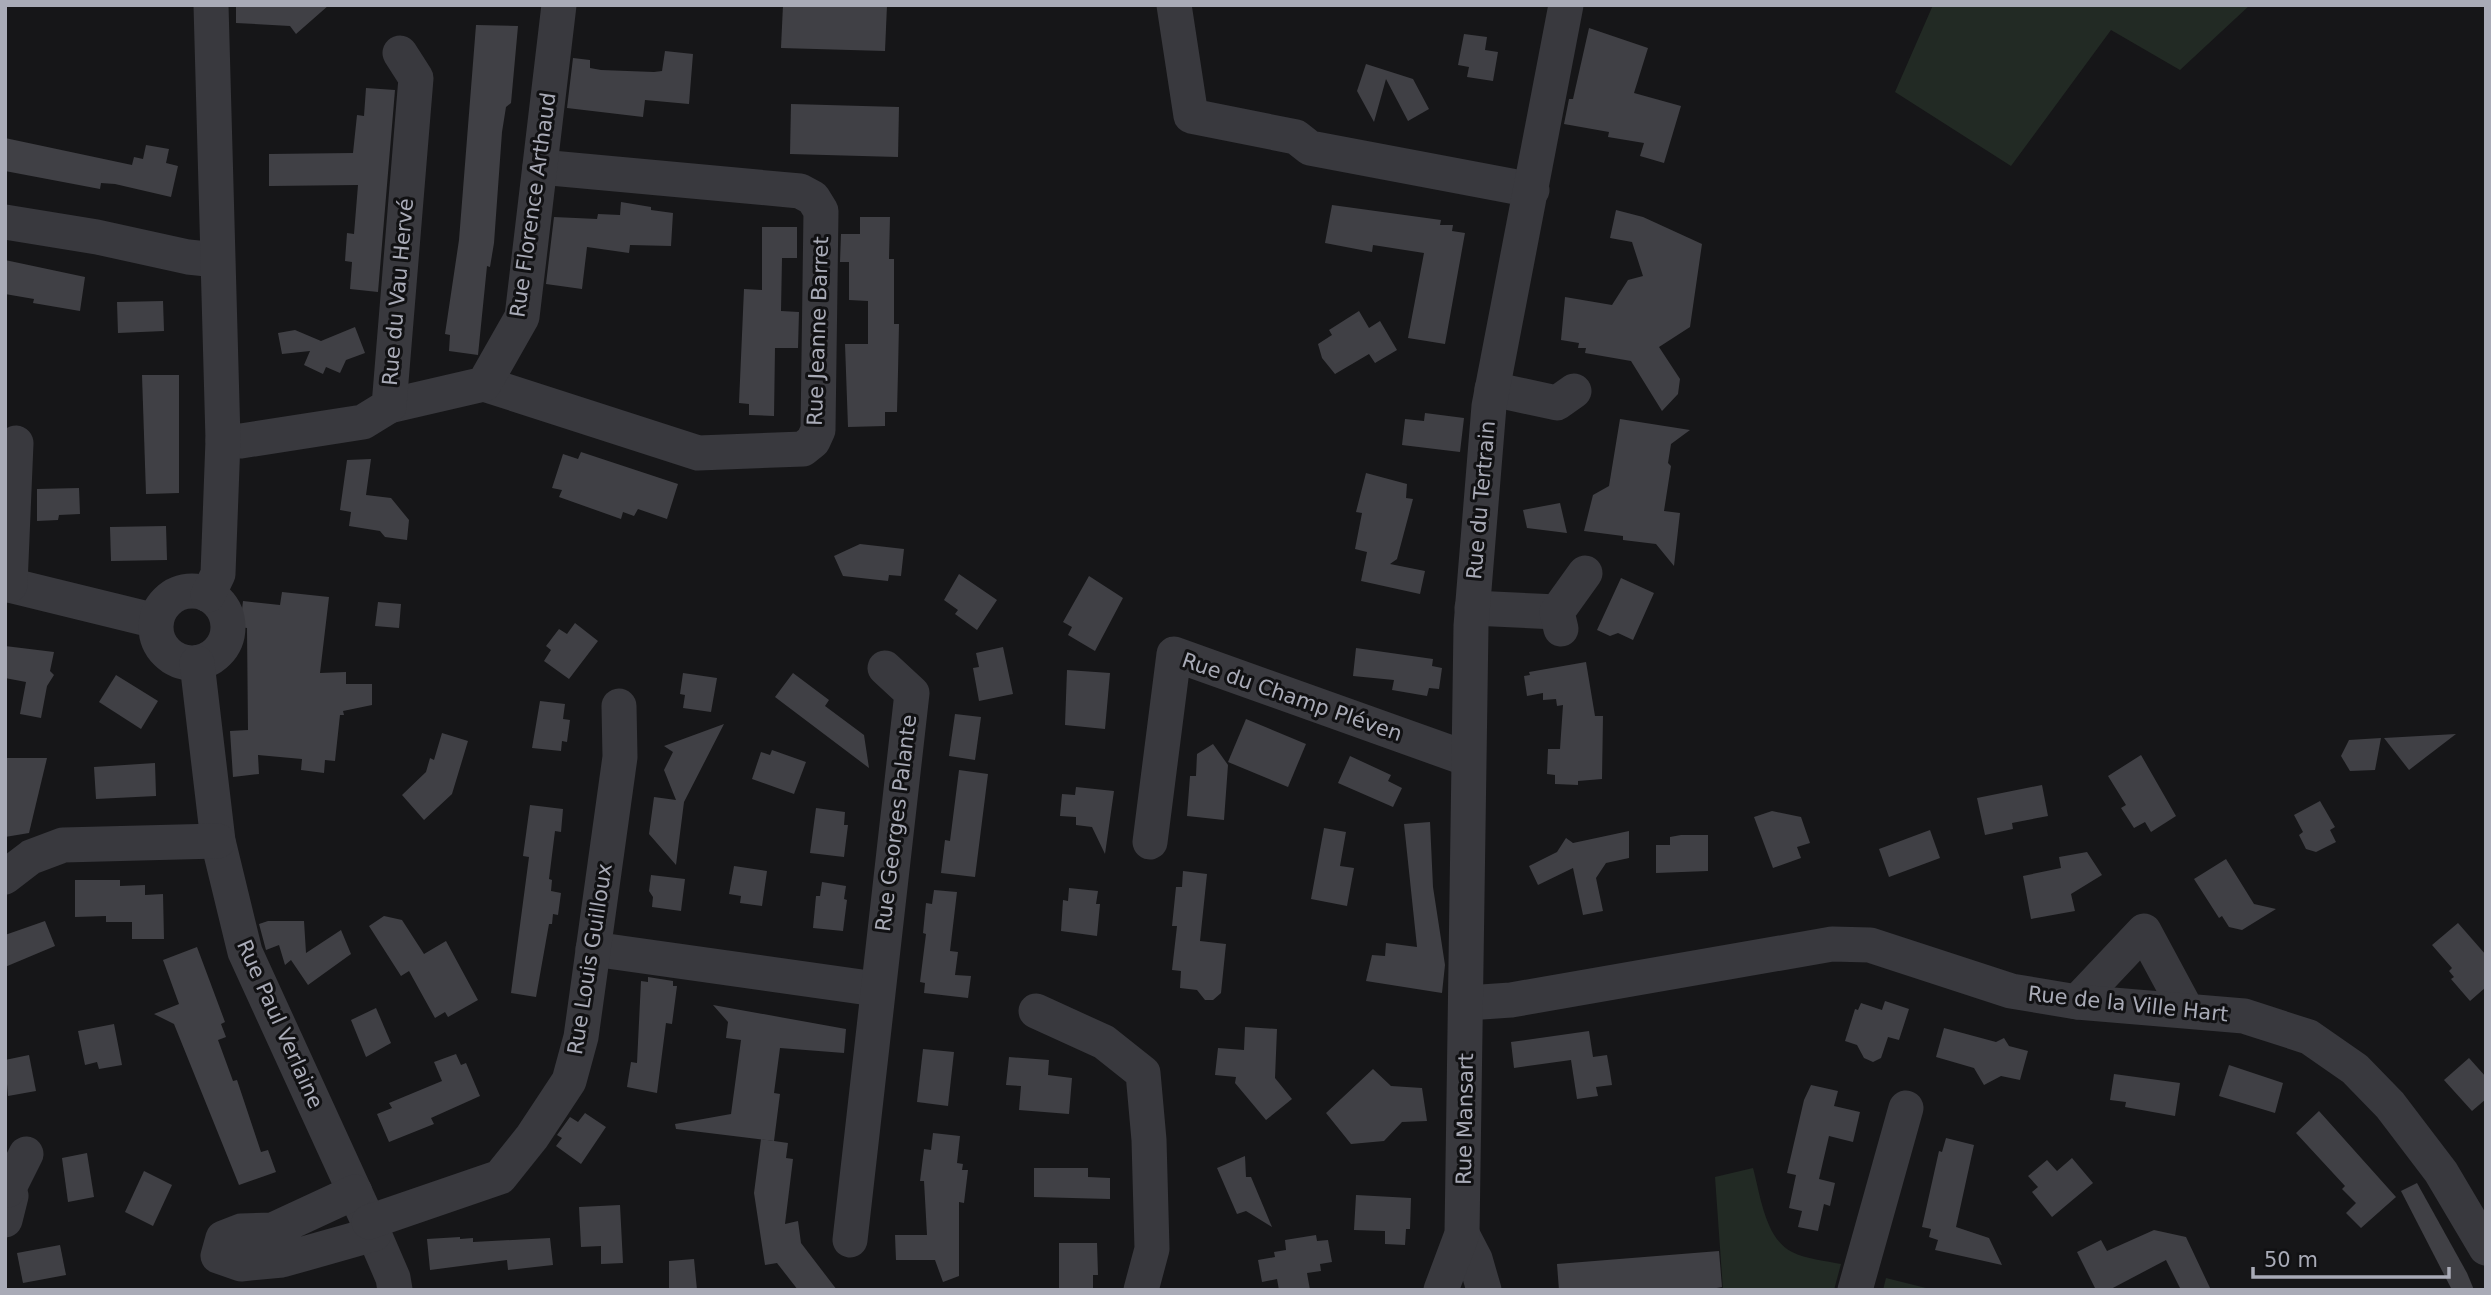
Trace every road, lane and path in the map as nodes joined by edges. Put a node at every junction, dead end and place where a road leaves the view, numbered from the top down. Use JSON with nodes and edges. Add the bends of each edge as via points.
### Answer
{"nodes":[{"id":1,"x":211,"y":5,"type":"edge"},
{"id":2,"x":559,"y":5,"type":"edge"},
{"id":3,"x":1174,"y":5,"type":"edge"},
{"id":4,"x":1566,"y":5,"type":"edge"},
{"id":5,"x":400,"y":53,"type":"dead end"},
{"id":6,"x":540,"y":167,"type":"junction"},
{"id":7,"x":1532,"y":190,"type":"junction"},
{"id":8,"x":5,"y":222,"type":"edge"},
{"id":9,"x":217,"y":260,"type":"junction"},
{"id":10,"x":484,"y":384,"type":"junction"},
{"id":11,"x":1492,"y":389,"type":"junction"},
{"id":12,"x":1567,"y":403,"type":"dead end"},
{"id":13,"x":389,"y":406,"type":"junction"},
{"id":14,"x":223,"y":440,"type":"junction"},
{"id":15,"x":16,"y":443,"type":"dead end"},
{"id":16,"x":1585,"y":573,"type":"dead end"},
{"id":17,"x":8,"y":584,"type":"edge"},
{"id":18,"x":208,"y":595,"type":"junction"},
{"id":19,"x":1472,"y":608,"type":"junction"},
{"id":20,"x":156,"y":621,"type":"junction"},
{"id":21,"x":197,"y":663,"type":"junction"},
{"id":22,"x":885,"y":668,"type":"dead end"},
{"id":23,"x":619,"y":706,"type":"dead end"},
{"id":24,"x":1468,"y":759,"type":"junction"},
{"id":25,"x":218,"y":841,"type":"junction"},
{"id":26,"x":1150,"y":842,"type":"dead end"},
{"id":27,"x":5,"y":877,"type":"edge"},
{"id":28,"x":593,"y":949,"type":"junction"},
{"id":29,"x":876,"y":989,"type":"junction"},
{"id":30,"x":2077,"y":1002,"type":"junction"},
{"id":31,"x":1467,"y":1003,"type":"junction"},
{"id":32,"x":2186,"y":1009,"type":"junction"},
{"id":33,"x":1036,"y":1011,"type":"dead end"},
{"id":34,"x":1906,"y":1108,"type":"dead end"},
{"id":35,"x":26,"y":1154,"type":"dead end"},
{"id":36,"x":6,"y":1199,"type":"edge"},
{"id":37,"x":366,"y":1216,"type":"junction"},
{"id":38,"x":1462,"y":1234,"type":"junction"},
{"id":39,"x":850,"y":1240,"type":"dead end"},
{"id":40,"x":2486,"y":1248,"type":"edge"},
{"id":41,"x":395,"y":1290,"type":"edge"},
{"id":42,"x":1141,"y":1290,"type":"edge"},
{"id":43,"x":1441,"y":1290,"type":"edge"},
{"id":44,"x":1484,"y":1290,"type":"edge"},
{"id":45,"x":1855,"y":1290,"type":"edge"}],
"edges":[{"from":1,"to":9,"type":"street"},
{"from":2,"to":6,"type":"street","name":"Rue Florence Arthaud"},
{"from":3,"to":7,"type":"street","via":[[1191,116],[1296,137],[1310,148]]},
{"from":4,"to":7,"type":"street","name":"Rue du Tertrain"},
{"from":5,"to":13,"type":"street","name":"Rue du Vau Hervé","via":[[416,78]]},
{"from":6,"to":10,"type":"street","name":"Rue Florence Arthaud","via":[[522,317]]},
{"from":6,"to":10,"type":"street","name":"Rue Jeanne Barret","via":[[800,191],[813,198],[821,211],[818,430],[803,449],[698,453]]},
{"from":7,"to":11,"type":"street","name":"Rue du Tertrain"},
{"from":8,"to":9,"type":"street"},
{"from":9,"to":14,"type":"street"},
{"from":10,"to":13,"type":"street"},
{"from":11,"to":12,"type":"street"},
{"from":11,"to":19,"type":"street","name":"Rue du Tertrain"},
{"from":13,"to":14,"type":"street","name":"Rue du Vau Hervé","via":[[363,422]]},
{"from":14,"to":18,"type":"street","via":[[218,574]]},
{"from":15,"to":17,"type":"street"},
{"from":16,"to":19,"type":"street","via":[[1559,621]]},
{"from":17,"to":20,"type":"street"},
{"from":18,"to":20,"type":"street","via":[[175,595]]},
{"from":18,"to":21,"type":"street","via":[[224,611],[228,632],[218,653]]},
{"from":19,"to":24,"type":"street","name":"Rue du Tertrain"},
{"from":20,"to":21,"type":"street","via":[[166,653]]},
{"from":21,"to":25,"type":"street","name":"Rue Paul Verlaine"},
{"from":22,"to":29,"type":"street","name":"Rue Georges Palante","via":[[912,693]]},
{"from":23,"to":28,"type":"street","name":"Rue Louis Guilloux","via":[[620,757]]},
{"from":24,"to":26,"type":"street","name":"Rue du Champ Pléven","via":[[1174,654]]},
{"from":24,"to":31,"type":"street","name":"Rue du Tertrain"},
{"from":25,"to":27,"type":"street","via":[[63,845],[31,857]]},
{"from":25,"to":37,"type":"street","name":"Rue Paul Verlaine","via":[[245,952]]},
{"from":28,"to":29,"type":"street"},
{"from":28,"to":37,"type":"street","name":"Rue Louis Guilloux","via":[[581,1037],[569,1081],[500,1177]]},
{"from":29,"to":39,"type":"street","name":"Rue Georges Palante"},
{"from":30,"to":31,"type":"street","name":"Rue de la Ville Hart","via":[[2011,991],[1870,945],[1832,944],[1511,1000]]},
{"from":30,"to":32,"type":"street","name":"Rue de la Ville Hart"},
{"from":30,"to":32,"type":"street","via":[[2144,931]]},
{"from":31,"to":38,"type":"street","name":"Rue Mansart"},
{"from":32,"to":40,"type":"street","name":"Rue de la Ville Hart","via":[[2244,1016],[2309,1037],[2355,1069],[2390,1105],[2441,1172]]},
{"from":33,"to":42,"type":"street","via":[[1104,1042],[1143,1073],[1152,1249]]},
{"from":34,"to":45,"type":"street"},
{"from":35,"to":36,"type":"street"},
{"from":37,"to":41,"type":"street","name":"Rue Paul Verlaine"},
{"from":38,"to":43,"type":"street","name":"Rue Mansart"},
{"from":38,"to":44,"type":"street","name":"Rue Mansart"}]}
